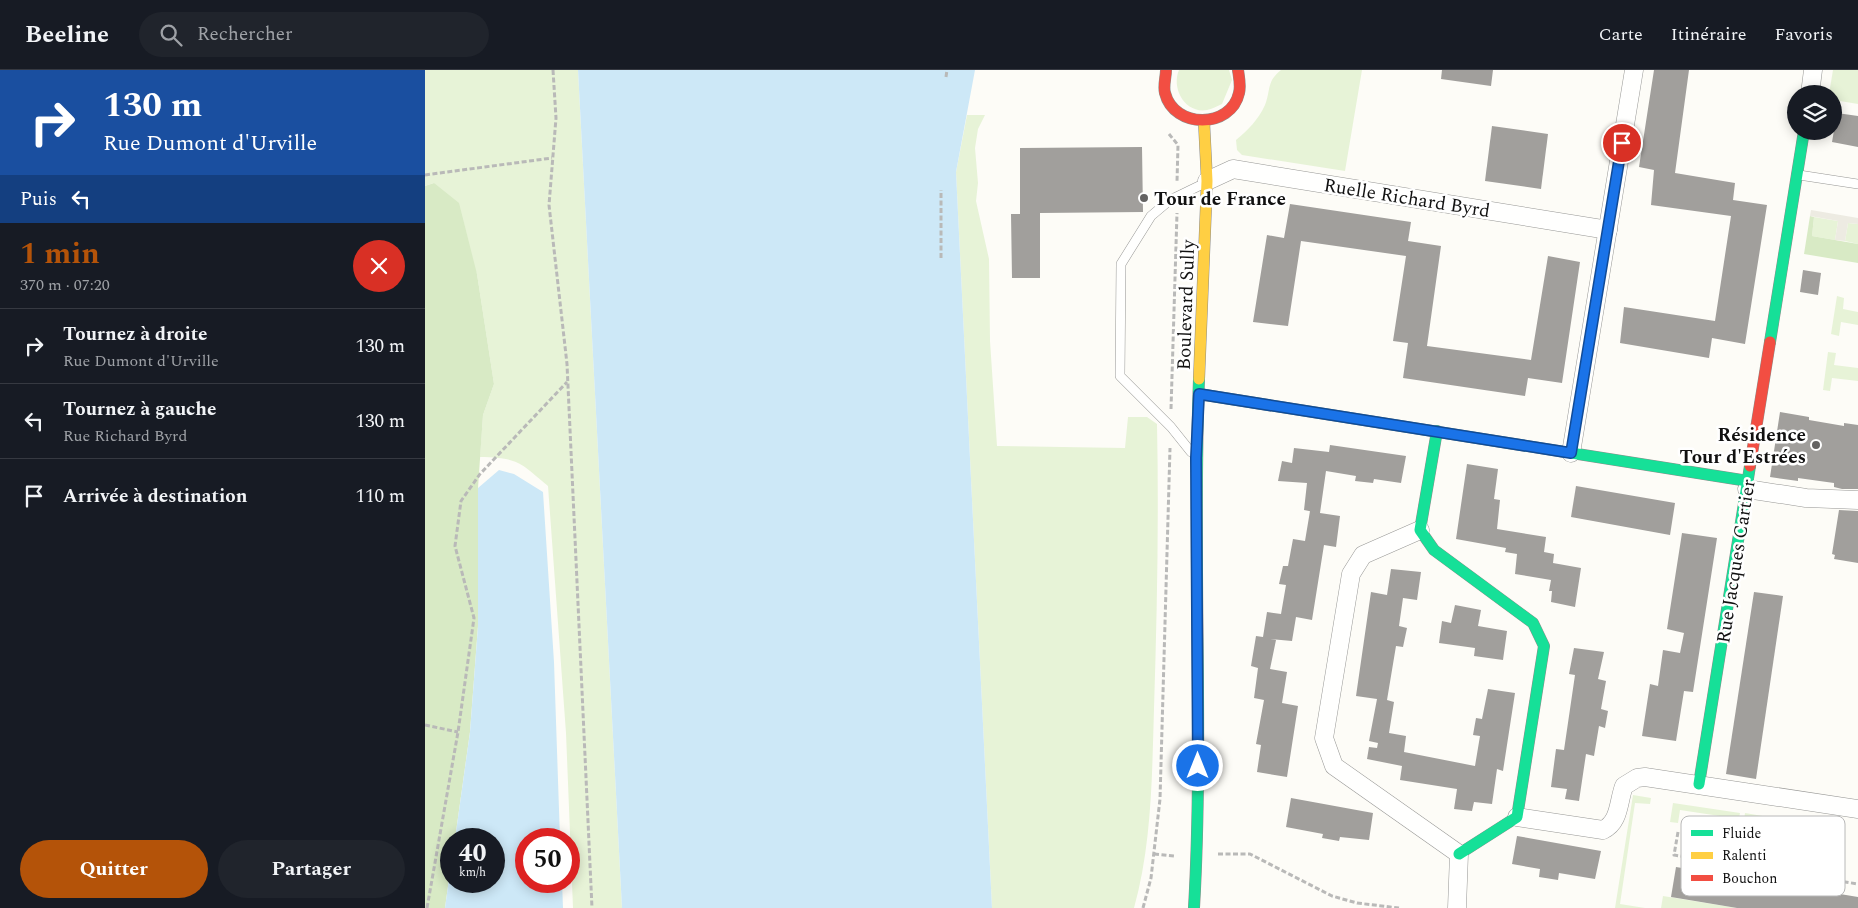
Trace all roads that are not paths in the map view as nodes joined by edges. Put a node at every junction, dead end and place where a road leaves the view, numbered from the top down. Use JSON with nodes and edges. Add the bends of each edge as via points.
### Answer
{"nodes":[{"id":1,"x":1167,"y":70,"type":"edge"},
{"id":2,"x":1238,"y":70,"type":"edge"},
{"id":3,"x":1634,"y":70,"type":"edge"},
{"id":4,"x":1813,"y":70,"type":"edge"},
{"id":5,"x":1811,"y":85,"type":"edge"},
{"id":6,"x":1204,"y":122,"type":"junction"},
{"id":7,"x":1803,"y":140,"type":"edge"},
{"id":8,"x":1797,"y":174,"type":"junction"},
{"id":9,"x":1207,"y":181,"type":"junction"},
{"id":10,"x":1858,"y":184,"type":"edge"},
{"id":11,"x":1608,"y":230,"type":"junction"},
{"id":12,"x":1199,"y":394,"type":"junction"},
{"id":13,"x":1437,"y":432,"type":"junction"},
{"id":14,"x":1571,"y":453,"type":"junction"},
{"id":15,"x":1196,"y":458,"type":"junction"},
{"id":16,"x":1747,"y":485,"type":"junction"},
{"id":17,"x":1858,"y":500,"type":"edge"},
{"id":18,"x":1420,"y":530,"type":"junction"},
{"id":19,"x":1699,"y":784,"type":"junction"},
{"id":20,"x":1858,"y":809,"type":"edge"},
{"id":21,"x":1517,"y":817,"type":"junction"},
{"id":22,"x":1459,"y":854,"type":"junction"},
{"id":23,"x":1195,"y":908,"type":"edge"},
{"id":24,"x":1457,"y":908,"type":"edge"}],
"edges":[{"from":1,"to":6,"type":"street","via":[[1165,92],[1170,105],[1179,114]]},
{"from":2,"to":6,"type":"street","via":[[1240,86],[1235,104],[1222,116]]},
{"from":3,"to":11,"type":"street"},
{"from":4,"to":5,"type":"street"},
{"from":6,"to":9,"type":"street","name":"Boulevard Sully"},
{"from":7,"to":8,"type":"street","name":"Rue Jacques Cartier"},
{"from":8,"to":10,"type":"lane"},
{"from":8,"to":16,"type":"street","name":"Rue Jacques Cartier"},
{"from":9,"to":11,"type":"street","name":"Ruelle Richard Byrd","via":[[1233,169]]},
{"from":9,"to":12,"type":"street","name":"Boulevard Sully"},
{"from":9,"to":15,"type":"lane","via":[[1170,200],[1151,216],[1121,264],[1120,376],[1171,427]]},
{"from":11,"to":14,"type":"street"},
{"from":12,"to":13,"type":"street"},
{"from":12,"to":15,"type":"street","name":"Boulevard Sully"},
{"from":13,"to":14,"type":"street"},
{"from":13,"to":18,"type":"street"},
{"from":14,"to":16,"type":"street"},
{"from":15,"to":23,"type":"street","name":"Boulevard Sully","via":[[1199,814]]},
{"from":16,"to":17,"type":"street","via":[[1806,498]]},
{"from":16,"to":19,"type":"street","name":"Rue Jacques Cartier"},
{"from":18,"to":21,"type":"street","via":[[1434,550],[1533,623],[1544,646]]},
{"from":18,"to":22,"type":"street","via":[[1363,555],[1351,574],[1324,738],[1334,766]]},
{"from":19,"to":20,"type":"street"},
{"from":19,"to":21,"type":"street","via":[[1653,777],[1637,778],[1624,786],[1616,816],[1603,830]]},
{"from":21,"to":22,"type":"street"},
{"from":22,"to":24,"type":"street"}]}
